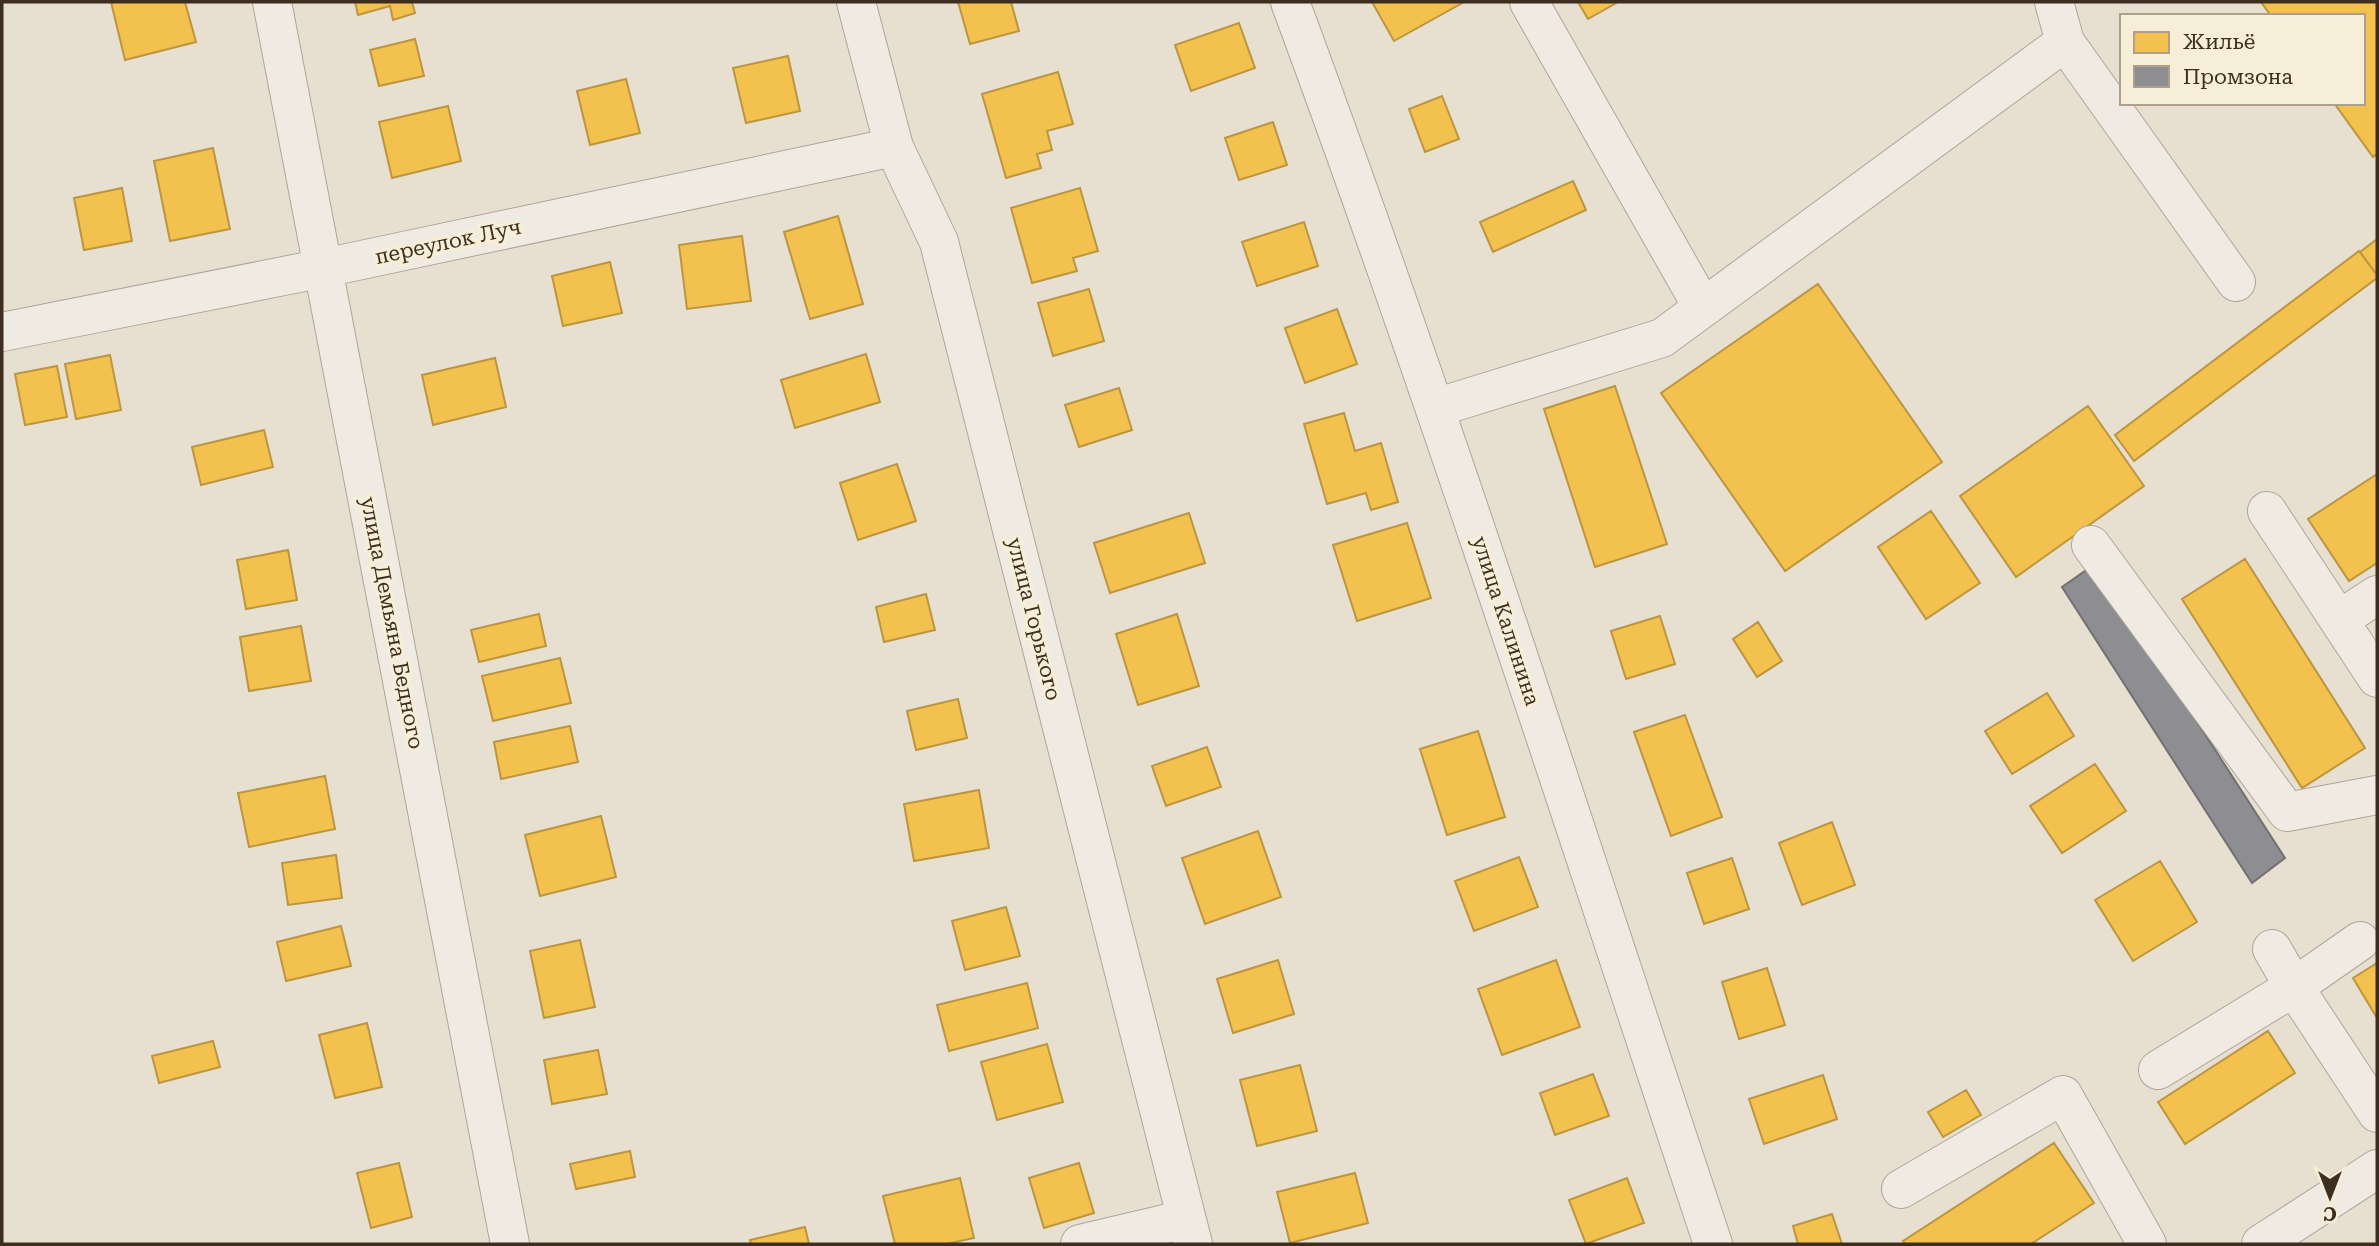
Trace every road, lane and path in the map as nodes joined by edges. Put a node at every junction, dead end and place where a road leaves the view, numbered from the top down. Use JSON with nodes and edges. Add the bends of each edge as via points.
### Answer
{"nodes":[{"id":1,"x":272,"y":2,"type":"edge"},
{"id":2,"x":856,"y":2,"type":"edge"},
{"id":3,"x":1290,"y":2,"type":"edge"},
{"id":4,"x":1529,"y":2,"type":"edge"},
{"id":5,"x":2054,"y":2,"type":"edge"},
{"id":6,"x":2065,"y":42,"type":"junction"},
{"id":7,"x":894,"y":147,"type":"junction"},
{"id":8,"x":324,"y":268,"type":"junction"},
{"id":9,"x":2236,"y":282,"type":"dead end"},
{"id":10,"x":1703,"y":308,"type":"junction"},
{"id":11,"x":2,"y":332,"type":"edge"},
{"id":12,"x":1434,"y":408,"type":"junction"},
{"id":13,"x":2267,"y":511,"type":"dead end"},
{"id":14,"x":2091,"y":545,"type":"dead end"},
{"id":15,"x":2377,"y":595,"type":"edge"},
{"id":16,"x":2340,"y":619,"type":"junction"},
{"id":17,"x":2377,"y":678,"type":"edge"},
{"id":18,"x":2377,"y":795,"type":"edge"},
{"id":19,"x":2360,"y":941,"type":"dead end"},
{"id":20,"x":2272,"y":949,"type":"dead end"},
{"id":21,"x":2294,"y":987,"type":"junction"},
{"id":22,"x":2158,"y":1070,"type":"dead end"},
{"id":23,"x":2377,"y":1114,"type":"edge"},
{"id":24,"x":2377,"y":1169,"type":"edge"},
{"id":25,"x":1901,"y":1189,"type":"dead end"},
{"id":26,"x":1189,"y":1232,"type":"edge"},
{"id":27,"x":510,"y":1244,"type":"edge"},
{"id":28,"x":1080,"y":1244,"type":"edge"},
{"id":29,"x":1713,"y":1244,"type":"edge"},
{"id":30,"x":2147,"y":1244,"type":"edge"},
{"id":31,"x":2262,"y":1244,"type":"edge"}],
"edges":[{"from":1,"to":8,"type":"street","name":"улица Демьяна Бедного"},
{"from":2,"to":7,"type":"street","name":"улица Горького"},
{"from":3,"to":12,"type":"street","name":"улица Калинина"},
{"from":4,"to":10,"type":"street"},
{"from":5,"to":6,"type":"street"},
{"from":6,"to":9,"type":"street"},
{"from":6,"to":10,"type":"street"},
{"from":7,"to":8,"type":"street","name":"переулок Луч"},
{"from":7,"to":26,"type":"street","name":"улица Горького","via":[[939,242]]},
{"from":8,"to":11,"type":"street","name":"переулок Луч"},
{"from":8,"to":27,"type":"street","name":"улица Демьяна Бедного"},
{"from":10,"to":12,"type":"street","via":[[1662,338]]},
{"from":12,"to":29,"type":"street","name":"улица Калинина"},
{"from":13,"to":16,"type":"street"},
{"from":14,"to":18,"type":"street","via":[[2287,812]]},
{"from":15,"to":16,"type":"street"},
{"from":16,"to":17,"type":"street"},
{"from":19,"to":21,"type":"street"},
{"from":20,"to":21,"type":"street"},
{"from":21,"to":22,"type":"street"},
{"from":21,"to":23,"type":"street"},
{"from":24,"to":31,"type":"street"},
{"from":25,"to":30,"type":"street","via":[[2063,1095]]},
{"from":26,"to":28,"type":"street"}]}
